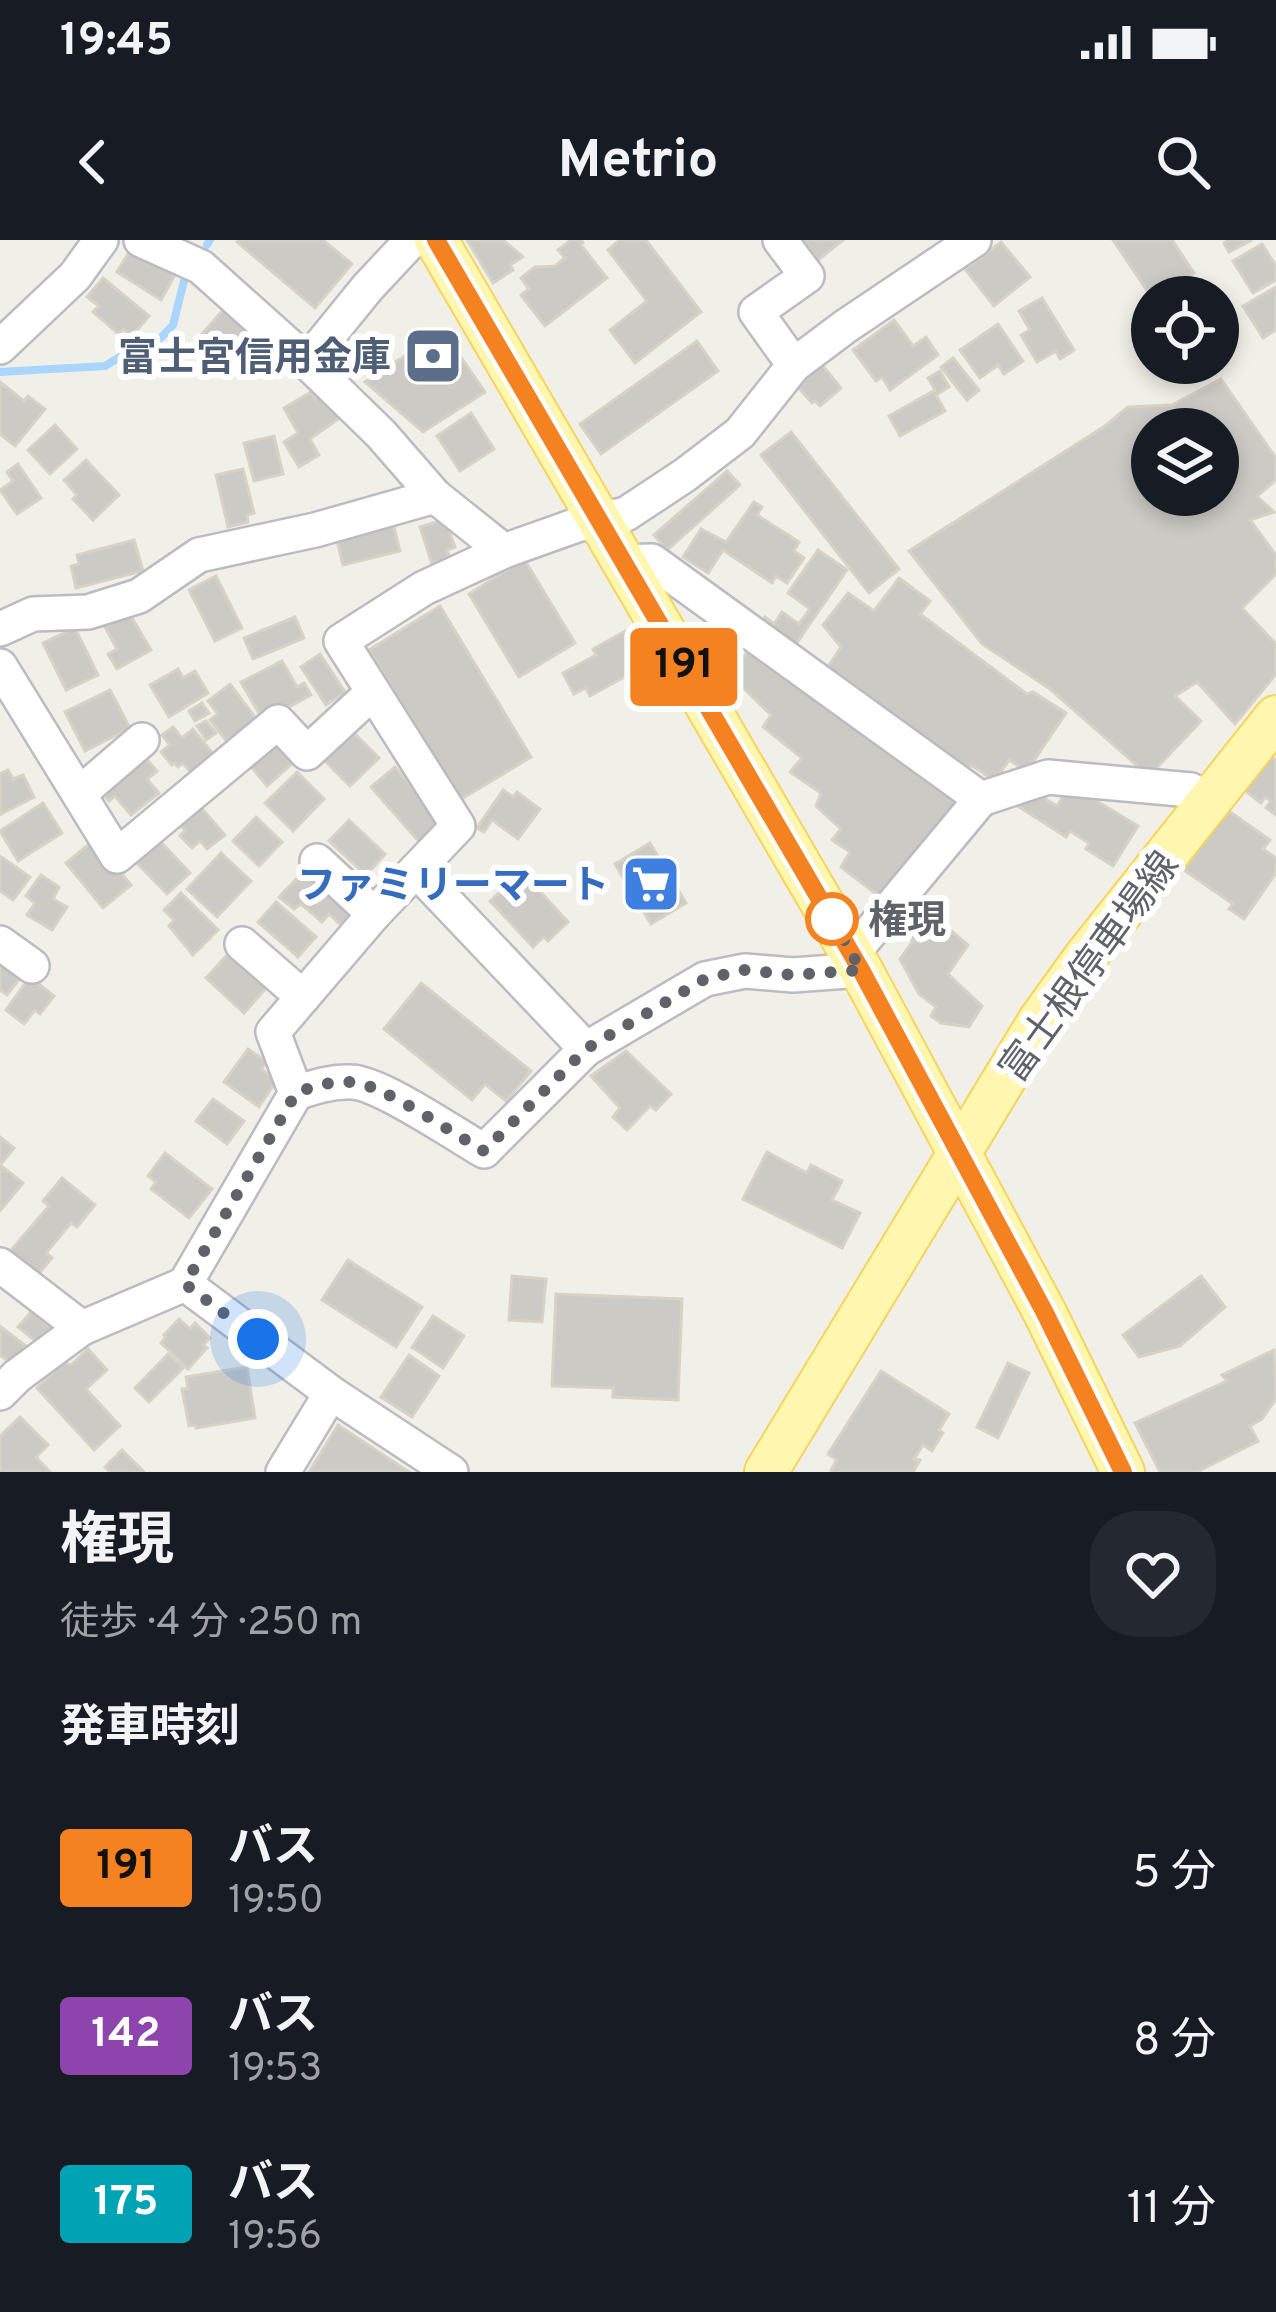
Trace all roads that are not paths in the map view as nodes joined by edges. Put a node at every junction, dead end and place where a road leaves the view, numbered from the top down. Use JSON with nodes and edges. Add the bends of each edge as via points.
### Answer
{"nodes":[{"id":1,"x":100,"y":240,"type":"edge"},
{"id":2,"x":141,"y":240,"type":"edge"},
{"id":3,"x":412,"y":240,"type":"edge"},
{"id":4,"x":436,"y":240,"type":"edge"},
{"id":5,"x":780,"y":240,"type":"edge"},
{"id":6,"x":974,"y":240,"type":"edge"},
{"id":7,"x":0,"y":347,"type":"edge"},
{"id":8,"x":307,"y":362,"type":"junction"},
{"id":9,"x":794,"y":365,"type":"junction"},
{"id":10,"x":435,"y":496,"type":"junction"},
{"id":11,"x":600,"y":520,"type":"junction"},
{"id":12,"x":503,"y":551,"type":"junction"},
{"id":13,"x":623,"y":562,"type":"junction"},
{"id":14,"x":0,"y":628,"type":"edge"},
{"id":15,"x":0,"y":665,"type":"edge"},
{"id":16,"x":373,"y":692,"type":"junction"},
{"id":17,"x":1276,"y":717,"type":"edge"},
{"id":18,"x":142,"y":740,"type":"dead end"},
{"id":19,"x":80,"y":794,"type":"junction"},
{"id":20,"x":981,"y":800,"type":"junction"},
{"id":21,"x":1210,"y":802,"type":"junction"},
{"id":22,"x":317,"y":861,"type":"dead end"},
{"id":23,"x":416,"y":871,"type":"junction"},
{"id":24,"x":374,"y":914,"type":"junction"},
{"id":25,"x":0,"y":943,"type":"edge"},
{"id":26,"x":242,"y":944,"type":"dead end"},
{"id":27,"x":857,"y":962,"type":"junction"},
{"id":28,"x":32,"y":966,"type":"dead end"},
{"id":29,"x":303,"y":997,"type":"junction"},
{"id":30,"x":586,"y":1049,"type":"junction"},
{"id":31,"x":296,"y":1093,"type":"junction"},
{"id":32,"x":960,"y":1154,"type":"junction"},
{"id":33,"x":0,"y":1265,"type":"edge"},
{"id":34,"x":185,"y":1284,"type":"junction"},
{"id":35,"x":82,"y":1328,"type":"junction"},
{"id":36,"x":0,"y":1393,"type":"edge"},
{"id":37,"x":331,"y":1393,"type":"junction"},
{"id":38,"x":283,"y":1472,"type":"edge"},
{"id":39,"x":451,"y":1472,"type":"edge"},
{"id":40,"x":766,"y":1472,"type":"edge"},
{"id":41,"x":1123,"y":1472,"type":"edge"}],
"edges":[{"from":1,"to":7,"type":"street","via":[[75,276]]},
{"from":2,"to":8,"type":"street","via":[[201,267]]},
{"from":3,"to":8,"type":"street"},
{"from":4,"to":11,"type":"main road"},
{"from":5,"to":9,"type":"street","via":[[807,276],[756,312]]},
{"from":6,"to":9,"type":"street"},
{"from":8,"to":10,"type":"street"},
{"from":9,"to":11,"type":"street","via":[[740,433],[626,514]]},
{"from":10,"to":12,"type":"street"},
{"from":10,"to":14,"type":"street","via":[[199,555],[139,596],[88,612],[34,614]]},
{"from":11,"to":12,"type":"street"},
{"from":11,"to":13,"type":"main road"},
{"from":12,"to":16,"type":"street","via":[[424,588],[341,641]]},
{"from":13,"to":20,"type":"street","via":[[652,560]]},
{"from":13,"to":27,"type":"main road"},
{"from":15,"to":19,"type":"street"},
{"from":16,"to":19,"type":"street","via":[[307,753],[278,722],[117,856]]},
{"from":16,"to":23,"type":"street","via":[[458,826]]},
{"from":17,"to":21,"type":"main road","name":"富士根停車場線"},
{"from":18,"to":19,"type":"street"},
{"from":20,"to":21,"type":"street","via":[[1048,777],[1191,790]]},
{"from":20,"to":27,"type":"street"},
{"from":21,"to":32,"type":"main road","name":"富士根停車場線","via":[[1040,1020]]},
{"from":22,"to":24,"type":"street"},
{"from":23,"to":24,"type":"street"},
{"from":23,"to":30,"type":"street"},
{"from":24,"to":29,"type":"street"},
{"from":25,"to":28,"type":"street"},
{"from":26,"to":29,"type":"street"},
{"from":27,"to":30,"type":"street","via":[[705,979]]},
{"from":27,"to":32,"type":"main road"},
{"from":29,"to":31,"type":"street","via":[[273,1032]]},
{"from":30,"to":31,"type":"street","via":[[484,1151],[356,1081]]},
{"from":31,"to":34,"type":"street"},
{"from":32,"to":40,"type":"main road","name":"富士根停車場線"},
{"from":32,"to":41,"type":"main road"},
{"from":33,"to":35,"type":"street"},
{"from":34,"to":35,"type":"street"},
{"from":34,"to":37,"type":"street"},
{"from":35,"to":36,"type":"street"},
{"from":37,"to":38,"type":"street"},
{"from":37,"to":39,"type":"street"}]}
